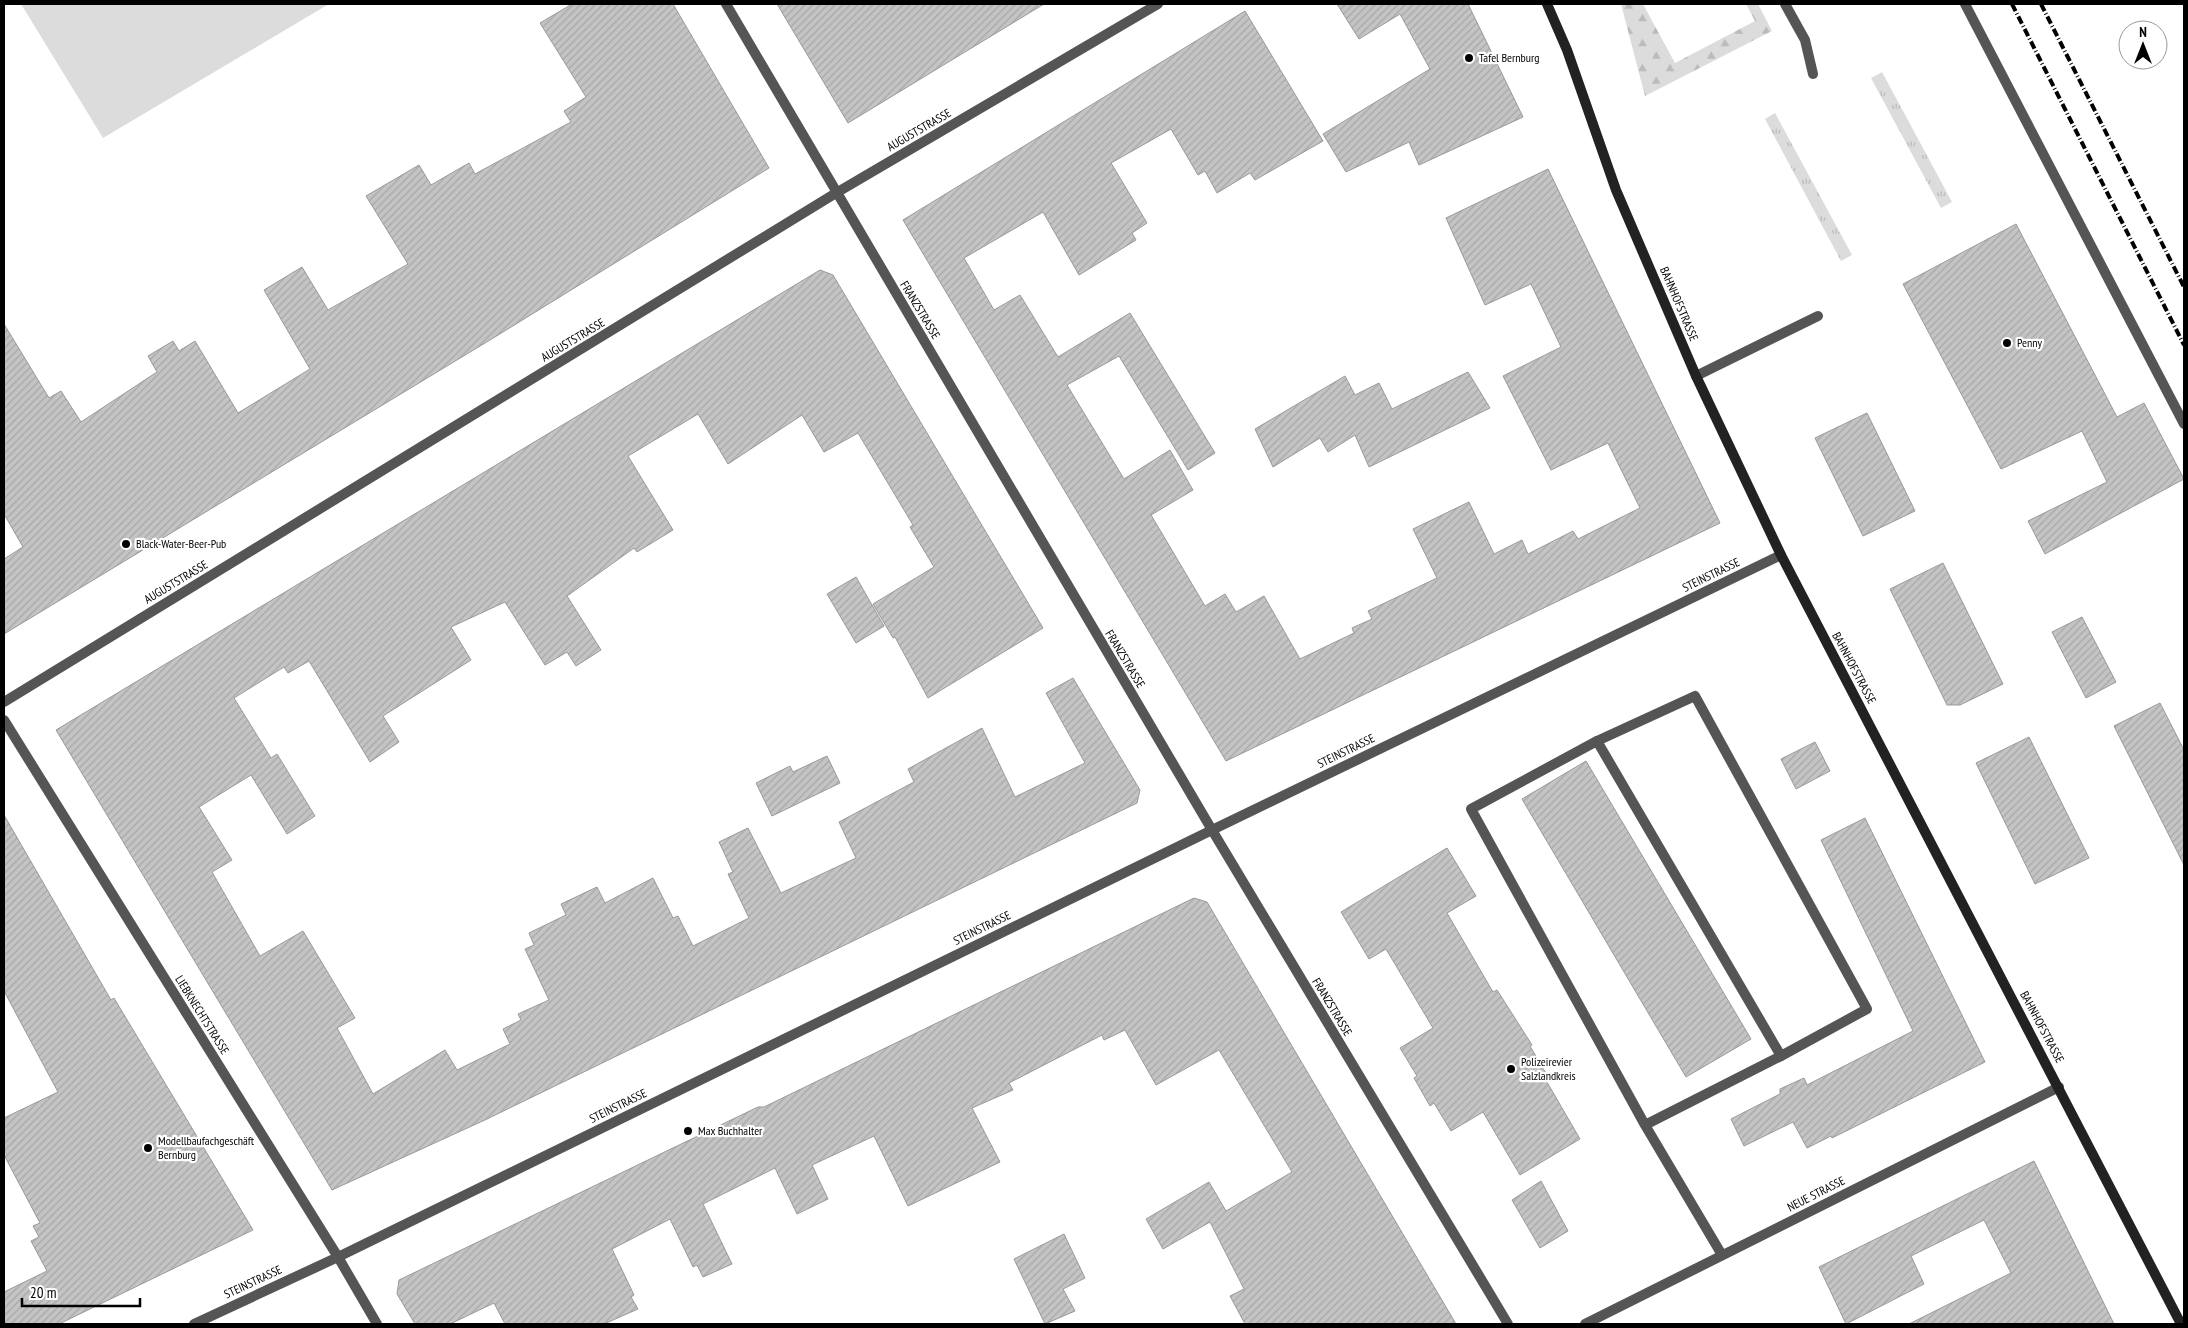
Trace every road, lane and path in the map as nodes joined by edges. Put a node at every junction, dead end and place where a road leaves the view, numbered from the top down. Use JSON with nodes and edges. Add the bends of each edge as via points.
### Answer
{"nodes":[{"id":1,"x":726,"y":4,"type":"edge"},
{"id":2,"x":1158,"y":4,"type":"edge"},
{"id":3,"x":1547,"y":4,"type":"edge"},
{"id":4,"x":1785,"y":4,"type":"edge"},
{"id":5,"x":1965,"y":4,"type":"edge"},
{"id":6,"x":1812,"y":74,"type":"dead end"},
{"id":7,"x":836,"y":193,"type":"junction"},
{"id":8,"x":1818,"y":316,"type":"dead end"},
{"id":9,"x":1696,"y":376,"type":"junction"},
{"id":10,"x":2184,"y":424,"type":"edge"},
{"id":11,"x":1781,"y":555,"type":"junction"},
{"id":12,"x":4,"y":702,"type":"edge"},
{"id":13,"x":4,"y":720,"type":"edge"},
{"id":14,"x":1597,"y":741,"type":"junction"},
{"id":15,"x":1212,"y":830,"type":"junction"},
{"id":16,"x":1781,"y":1056,"type":"junction"},
{"id":17,"x":2059,"y":1087,"type":"junction"},
{"id":18,"x":1645,"y":1125,"type":"junction"},
{"id":19,"x":1722,"y":1255,"type":"junction"},
{"id":20,"x":338,"y":1257,"type":"junction"},
{"id":21,"x":194,"y":1324,"type":"edge"},
{"id":22,"x":377,"y":1324,"type":"edge"},
{"id":23,"x":1508,"y":1324,"type":"edge"},
{"id":24,"x":1585,"y":1324,"type":"edge"},
{"id":25,"x":2182,"y":1324,"type":"edge"}],
"edges":[{"from":1,"to":7,"type":"street","name":"FRANZSTRASSE"},
{"from":2,"to":7,"type":"street","name":"AUGUSTSTRASSE"},
{"from":3,"to":9,"type":"main road","name":"BAHNHOFSTRASSE","via":[[1567,50],[1616,190]]},
{"from":4,"to":6,"type":"street","via":[[1805,40]]},
{"from":5,"to":10,"type":"street"},
{"from":7,"to":12,"type":"street","name":"AUGUSTSTRASSE"},
{"from":7,"to":15,"type":"street","name":"FRANZSTRASSE"},
{"from":8,"to":9,"type":"street"},
{"from":9,"to":11,"type":"main road","name":"BAHNHOFSTRASSE"},
{"from":11,"to":15,"type":"street","name":"STEINSTRASSE"},
{"from":11,"to":17,"type":"main road","name":"BAHNHOFSTRASSE"},
{"from":13,"to":20,"type":"street","name":"LIEBKNECHTSTRASSE"},
{"from":14,"to":16,"type":"street"},
{"from":14,"to":16,"type":"street","via":[[1695,696],[1867,1009]]},
{"from":14,"to":18,"type":"street","via":[[1472,808]]},
{"from":15,"to":20,"type":"street","name":"STEINSTRASSE"},
{"from":15,"to":23,"type":"street","name":"FRANZSTRASSE"},
{"from":16,"to":18,"type":"street"},
{"from":17,"to":19,"type":"street","name":"NEUE STRASSE"},
{"from":17,"to":25,"type":"main road","name":"BAHNHOFSTRASSE"},
{"from":18,"to":19,"type":"street"},
{"from":19,"to":24,"type":"street","name":"NEUE STRASSE"},
{"from":20,"to":21,"type":"street","name":"STEINSTRASSE"},
{"from":20,"to":22,"type":"street","name":"LIEBKNECHTSTRASSE"}]}
